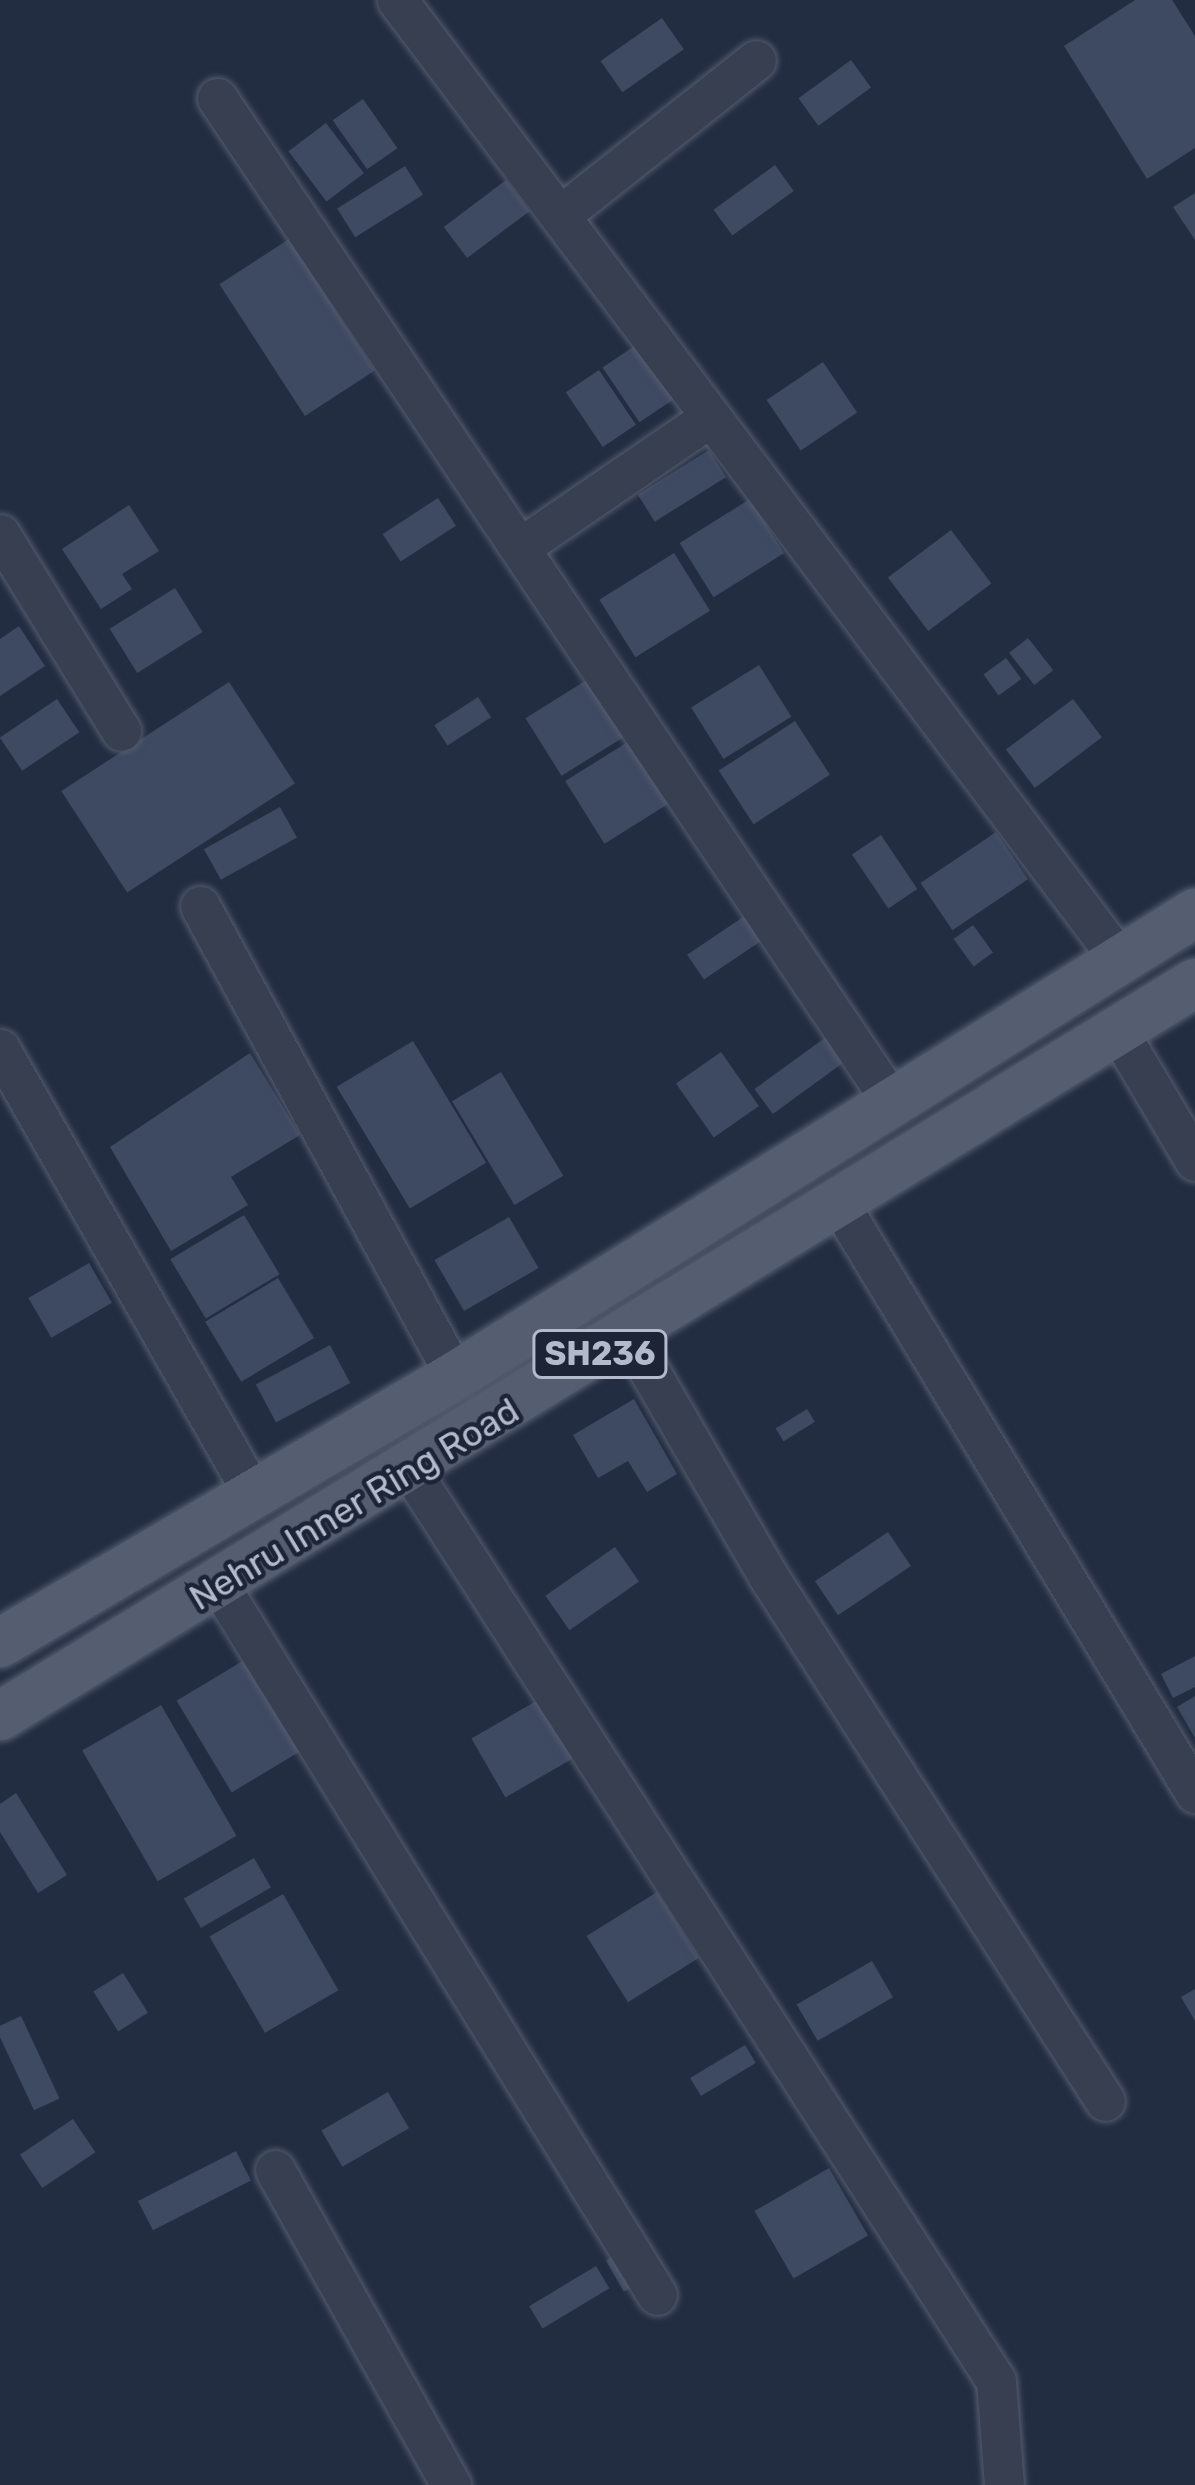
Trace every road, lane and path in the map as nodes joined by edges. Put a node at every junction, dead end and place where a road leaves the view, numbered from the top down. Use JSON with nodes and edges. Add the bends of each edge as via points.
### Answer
{"nodes":[{"id":1,"x":397,"y":0,"type":"edge"},
{"id":2,"x":756,"y":60,"type":"dead end"},
{"id":3,"x":217,"y":98,"type":"dead end"},
{"id":4,"x":563,"y":213,"type":"junction"},
{"id":5,"x":709,"y":418,"type":"junction"},
{"id":6,"x":0,"y":534,"type":"edge"},
{"id":7,"x":522,"y":546,"type":"junction"},
{"id":8,"x":121,"y":731,"type":"dead end"},
{"id":9,"x":200,"y":906,"type":"dead end"},
{"id":10,"x":1195,"y":913,"type":"edge"},
{"id":11,"x":1120,"y":960,"type":"junction"},
{"id":12,"x":1195,"y":983,"type":"edge"},
{"id":13,"x":1118,"y":1031,"type":"junction"},
{"id":14,"x":0,"y":1048,"type":"edge"},
{"id":15,"x":892,"y":1102,"type":"junction"},
{"id":16,"x":1195,"y":1161,"type":"edge"},
{"id":17,"x":839,"y":1204,"type":"junction"},
{"id":18,"x":629,"y":1336,"type":"junction"},
{"id":19,"x":455,"y":1376,"type":"junction"},
{"id":20,"x":410,"y":1470,"type":"junction"},
{"id":21,"x":253,"y":1494,"type":"junction"},
{"id":22,"x":219,"y":1585,"type":"junction"},
{"id":23,"x":0,"y":1643,"type":"edge"},
{"id":24,"x":0,"y":1716,"type":"edge"},
{"id":25,"x":1195,"y":1793,"type":"edge"},
{"id":26,"x":1106,"y":2101,"type":"dead end"},
{"id":27,"x":275,"y":2170,"type":"dead end"},
{"id":28,"x":657,"y":2295,"type":"dead end"},
{"id":29,"x":451,"y":2485,"type":"edge"},
{"id":30,"x":1004,"y":2485,"type":"edge"}],
"edges":[{"from":1,"to":4,"type":"street"},
{"from":2,"to":4,"type":"street"},
{"from":3,"to":7,"type":"street"},
{"from":4,"to":5,"type":"street"},
{"from":5,"to":7,"type":"street"},
{"from":5,"to":11,"type":"street"},
{"from":6,"to":8,"type":"street"},
{"from":7,"to":15,"type":"street"},
{"from":9,"to":19,"type":"street"},
{"from":10,"to":11,"type":"main road","number":"SH236"},
{"from":11,"to":15,"type":"main road","number":"SH236"},
{"from":12,"to":13,"type":"main road","name":"Nehru Inner Ring Road","number":"SH236"},
{"from":13,"to":16,"type":"street"},
{"from":13,"to":17,"type":"main road","name":"Nehru Inner Ring Road","number":"SH236"},
{"from":14,"to":21,"type":"street"},
{"from":15,"to":19,"type":"main road","number":"SH236"},
{"from":17,"to":18,"type":"main road","name":"Nehru Inner Ring Road","number":"SH236"},
{"from":17,"to":25,"type":"street"},
{"from":18,"to":20,"type":"main road","name":"Nehru Inner Ring Road","number":"SH236"},
{"from":18,"to":26,"type":"street","via":[[770,1579]]},
{"from":19,"to":21,"type":"main road","number":"SH236"},
{"from":20,"to":22,"type":"main road","name":"Nehru Inner Ring Road","number":"SH236"},
{"from":20,"to":30,"type":"street","via":[[996,2381]]},
{"from":21,"to":23,"type":"main road","number":"SH236"},
{"from":22,"to":24,"type":"main road","name":"Nehru Inner Ring Road","number":"SH236"},
{"from":22,"to":28,"type":"street"},
{"from":27,"to":29,"type":"street"}]}
